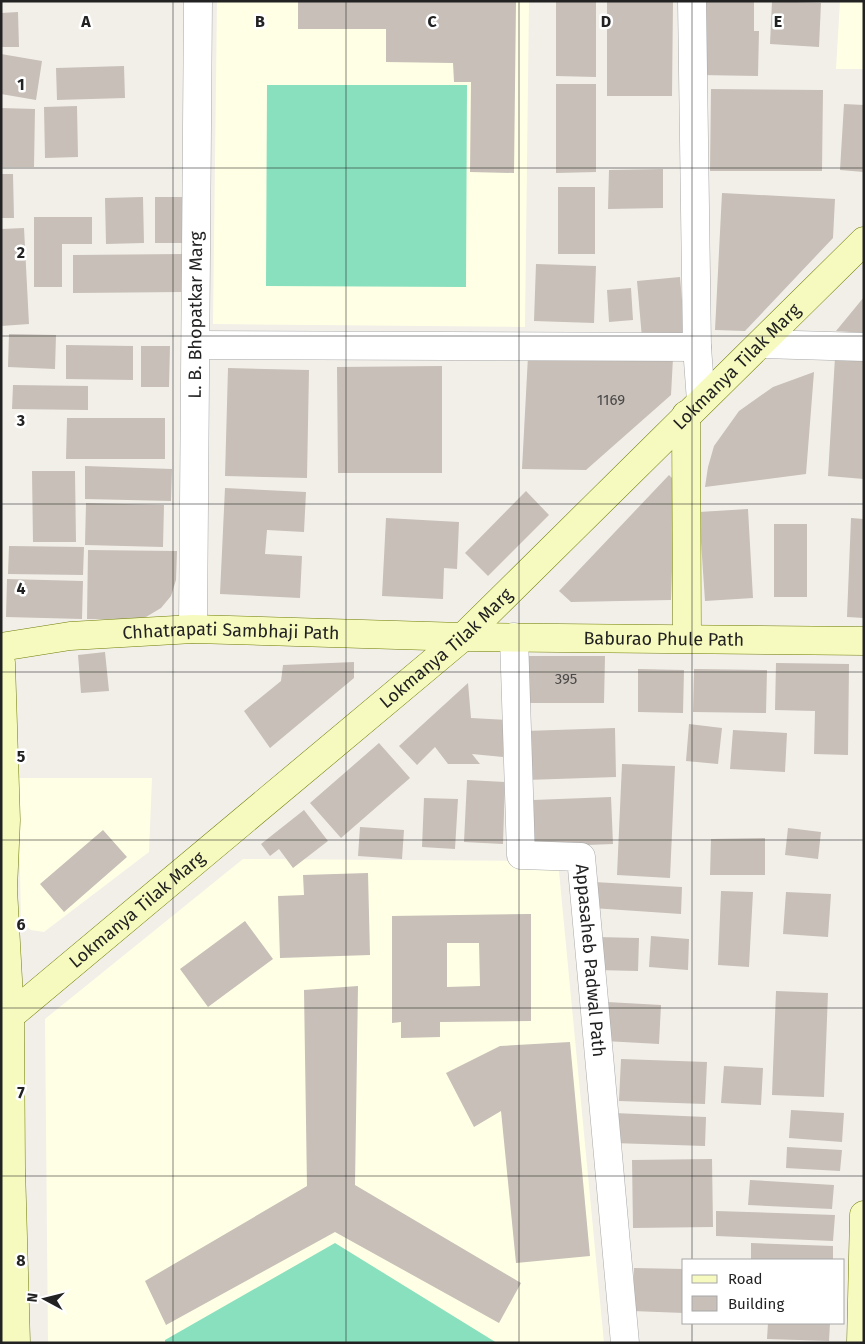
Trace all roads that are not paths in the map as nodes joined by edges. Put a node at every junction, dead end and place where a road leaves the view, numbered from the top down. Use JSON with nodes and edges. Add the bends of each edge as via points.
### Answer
{"nodes":[{"id":1,"x":198,"y":1,"type":"edge"},
{"id":2,"x":692,"y":1,"type":"edge"},
{"id":3,"x":864,"y":241,"type":"edge"},
{"id":4,"x":762,"y":344,"type":"junction"},
{"id":5,"x":196,"y":345,"type":"junction"},
{"id":6,"x":697,"y":347,"type":"junction"},
{"id":7,"x":864,"y":347,"type":"edge"},
{"id":8,"x":694,"y":408,"type":"junction"},
{"id":9,"x":193,"y":629,"type":"junction"},
{"id":10,"x":463,"y":637,"type":"junction"},
{"id":11,"x":514,"y":637,"type":"junction"},
{"id":12,"x":688,"y":638,"type":"junction"},
{"id":13,"x":864,"y":641,"type":"edge"},
{"id":14,"x":1,"y":647,"type":"edge"},
{"id":15,"x":1,"y":663,"type":"edge"},
{"id":16,"x":2,"y":889,"type":"edge"},
{"id":17,"x":6,"y":1021,"type":"edge"},
{"id":18,"x":864,"y":1215,"type":"edge"},
{"id":19,"x":16,"y":1343,"type":"edge"},
{"id":20,"x":624,"y":1343,"type":"edge"},
{"id":21,"x":861,"y":1343,"type":"edge"}],
"edges":[{"from":1,"to":5,"type":"street","name":"L. B. Bhopatkar Marg"},
{"from":2,"to":6,"type":"street"},
{"from":3,"to":4,"type":"street","name":"Lokmanya Tilak Marg"},
{"from":4,"to":7,"type":"street"},
{"from":4,"to":8,"type":"street","name":"Lokmanya Tilak Marg"},
{"from":5,"to":6,"type":"street"},
{"from":5,"to":9,"type":"street","name":"L. B. Bhopatkar Marg"},
{"from":6,"to":8,"type":"street"},
{"from":8,"to":10,"type":"street","name":"Lokmanya Tilak Marg"},
{"from":8,"to":12,"type":"street"},
{"from":9,"to":10,"type":"street","name":"Chhatrapati Sambhaji Path"},
{"from":9,"to":14,"type":"street","name":"Chhatrapati Sambhaji Path","via":[[70,636]]},
{"from":10,"to":11,"type":"street","name":"Baburao Phule Path"},
{"from":10,"to":17,"type":"street","name":"Lokmanya Tilak Marg"},
{"from":11,"to":12,"type":"street","name":"Baburao Phule Path"},
{"from":11,"to":20,"type":"street","name":"Appasaheb Padwal Path","via":[[521,855],[581,857]]},
{"from":12,"to":13,"type":"street","name":"Baburao Phule Path"},
{"from":15,"to":16,"type":"street","via":[[6,820]]},
{"from":16,"to":17,"type":"street"},
{"from":17,"to":19,"type":"street"},
{"from":18,"to":21,"type":"street"}]}
